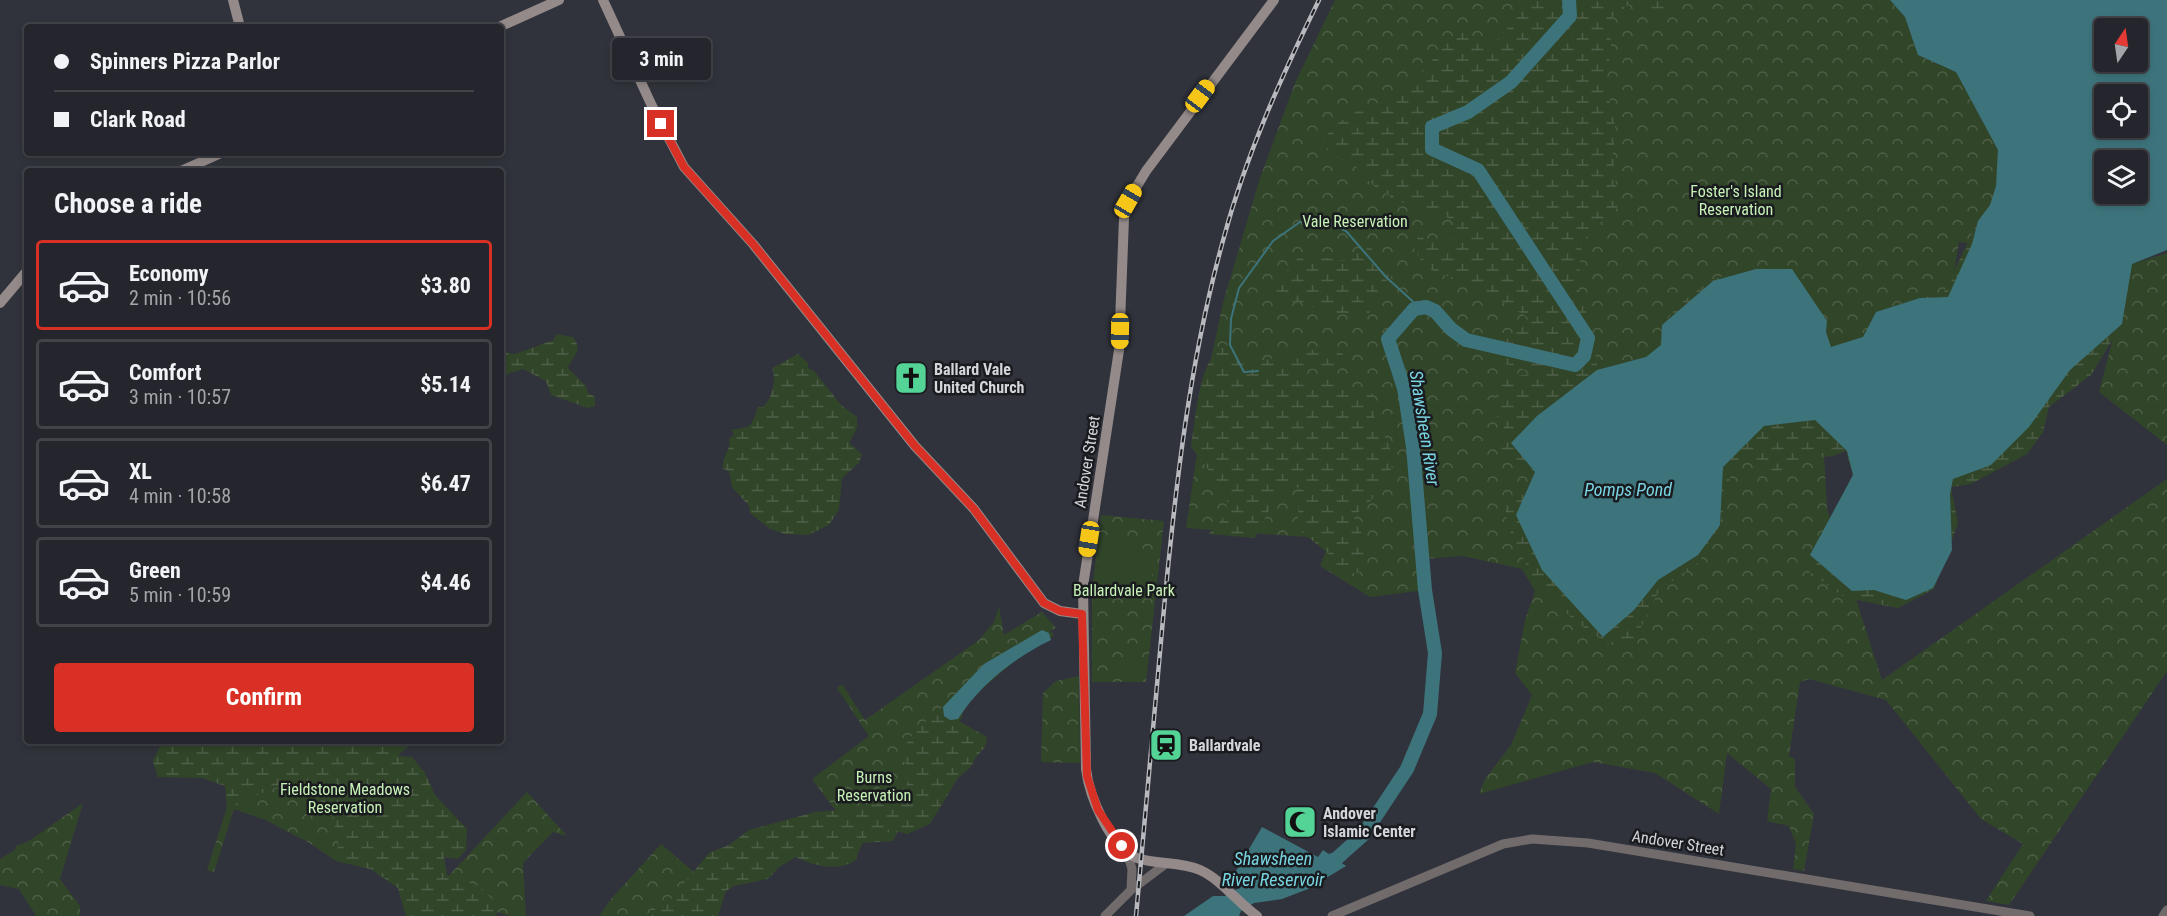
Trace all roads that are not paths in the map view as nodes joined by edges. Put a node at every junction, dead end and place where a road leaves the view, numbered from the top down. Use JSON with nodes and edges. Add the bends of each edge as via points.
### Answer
{"nodes":[{"id":1,"x":233,"y":0,"type":"edge"},
{"id":2,"x":559,"y":0,"type":"edge"},
{"id":3,"x":603,"y":0,"type":"edge"},
{"id":4,"x":1274,"y":0,"type":"edge"},
{"id":5,"x":239,"y":24,"type":"edge"},
{"id":6,"x":504,"y":25,"type":"edge"},
{"id":7,"x":214,"y":156,"type":"edge"},
{"id":8,"x":188,"y":168,"type":"edge"},
{"id":9,"x":24,"y":275,"type":"edge"},
{"id":10,"x":0,"y":303,"type":"edge"},
{"id":11,"x":1082,"y":614,"type":"junction"},
{"id":12,"x":1127,"y":852,"type":"junction"},
{"id":13,"x":1167,"y":863,"type":"junction"},
{"id":14,"x":1131,"y":890,"type":"junction"},
{"id":15,"x":2167,"y":910,"type":"edge"},
{"id":16,"x":1252,"y":913,"type":"edge"},
{"id":17,"x":1105,"y":916,"type":"edge"},
{"id":18,"x":1332,"y":916,"type":"edge"},
{"id":19,"x":2030,"y":916,"type":"edge"},
{"id":20,"x":2163,"y":916,"type":"edge"}],
"edges":[{"from":1,"to":5,"type":"main road"},
{"from":2,"to":6,"type":"main road"},
{"from":3,"to":11,"type":"main road","via":[[684,167],[753,244],[915,446],[974,509],[1044,603],[1060,611]]},
{"from":4,"to":11,"type":"main road","name":"Andover Street","via":[[1175,129],[1128,201],[1119,350],[1086,558]]},
{"from":7,"to":8,"type":"main road"},
{"from":9,"to":10,"type":"main road"},
{"from":11,"to":12,"type":"main road","name":"Andover Street","via":[[1089,786],[1102,818]]},
{"from":12,"to":13,"type":"main road"},
{"from":12,"to":14,"type":"street","via":[[1132,869]]},
{"from":13,"to":14,"type":"street"},
{"from":13,"to":16,"type":"main road","via":[[1201,870]]},
{"from":14,"to":17,"type":"street"},
{"from":15,"to":20,"type":"street"},
{"from":18,"to":19,"type":"street","name":"Andover Street","via":[[1479,852],[1532,839],[1595,844]]}]}
